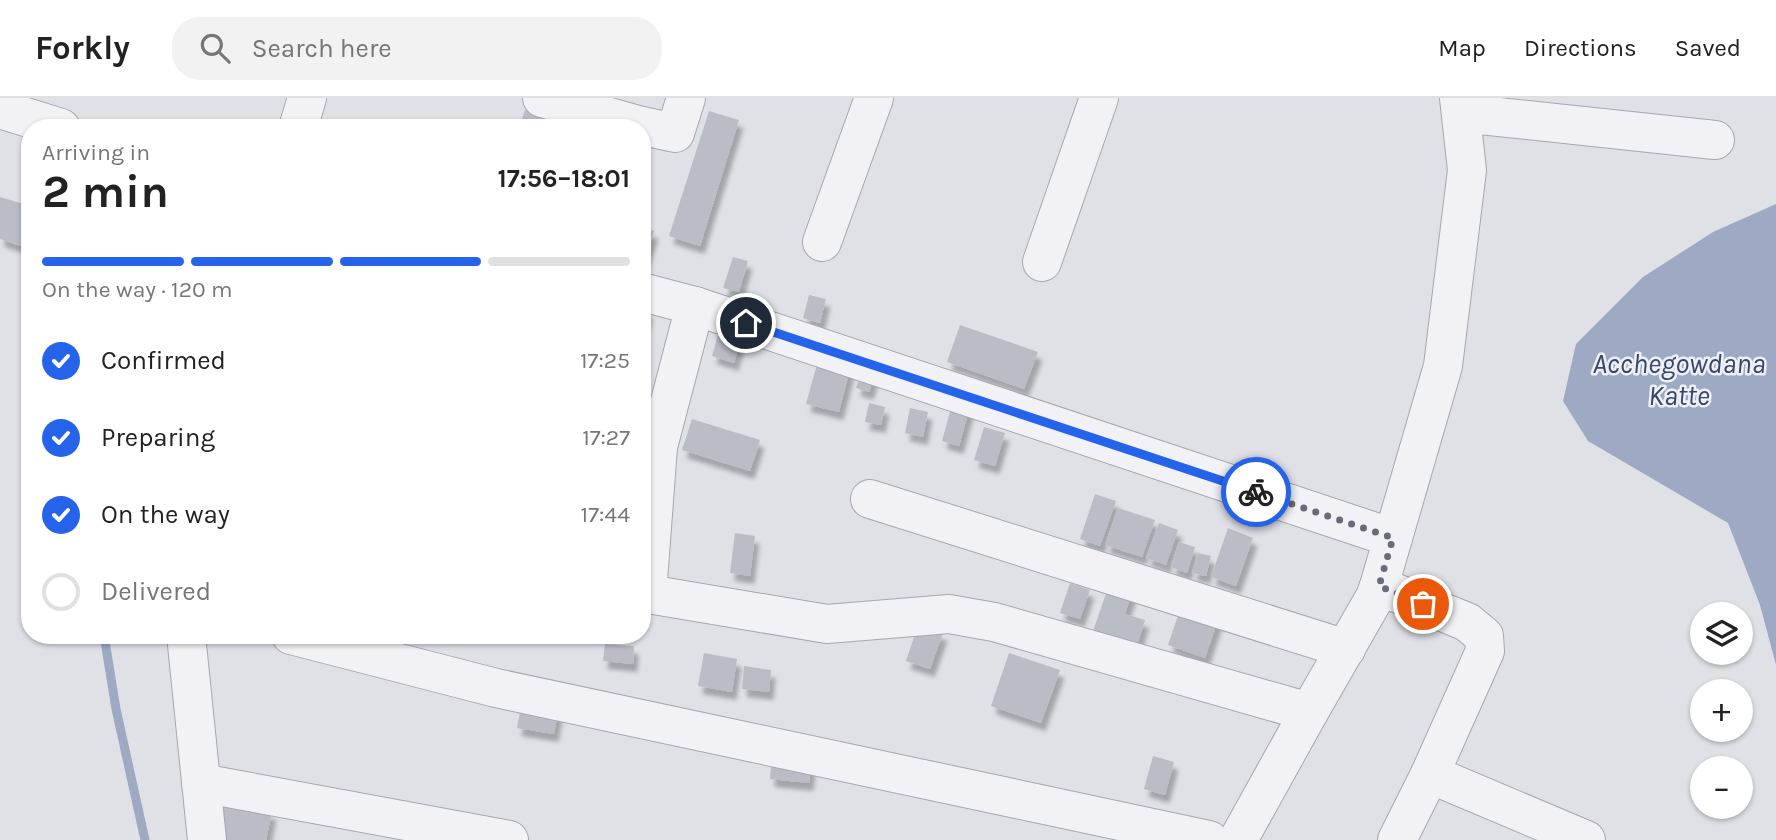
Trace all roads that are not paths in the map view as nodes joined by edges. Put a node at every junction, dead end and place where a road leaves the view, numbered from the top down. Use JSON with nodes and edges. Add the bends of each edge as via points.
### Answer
{"nodes":[{"id":1,"x":307,"y":98,"type":"edge"},
{"id":2,"x":542,"y":98,"type":"edge"},
{"id":3,"x":686,"y":98,"type":"edge"},
{"id":4,"x":874,"y":98,"type":"edge"},
{"id":5,"x":1099,"y":98,"type":"edge"},
{"id":6,"x":1460,"y":106,"type":"edge"},
{"id":7,"x":0,"y":109,"type":"edge"},
{"id":8,"x":32,"y":119,"type":"edge"},
{"id":9,"x":301,"y":119,"type":"edge"},
{"id":10,"x":617,"y":119,"type":"edge"},
{"id":11,"x":651,"y":128,"type":"edge"},
{"id":12,"x":1714,"y":140,"type":"dead end"},
{"id":13,"x":822,"y":242,"type":"dead end"},
{"id":14,"x":1042,"y":262,"type":"dead end"},
{"id":15,"x":651,"y":294,"type":"edge"},
{"id":16,"x":695,"y":306,"type":"junction"},
{"id":17,"x":651,"y":442,"type":"edge"},
{"id":18,"x":870,"y":499,"type":"dead end"},
{"id":19,"x":1393,"y":538,"type":"junction"},
{"id":20,"x":1379,"y":586,"type":"junction"},
{"id":21,"x":651,"y":594,"type":"edge"},
{"id":22,"x":187,"y":644,"type":"edge"},
{"id":23,"x":326,"y":644,"type":"edge"},
{"id":24,"x":1346,"y":649,"type":"junction"},
{"id":25,"x":1308,"y":712,"type":"junction"},
{"id":26,"x":1430,"y":774,"type":"junction"},
{"id":27,"x":201,"y":783,"type":"junction"},
{"id":28,"x":207,"y":840,"type":"edge"},
{"id":29,"x":509,"y":840,"type":"edge"},
{"id":30,"x":1209,"y":840,"type":"edge"},
{"id":31,"x":1238,"y":840,"type":"edge"},
{"id":32,"x":1397,"y":840,"type":"edge"},
{"id":33,"x":1586,"y":840,"type":"edge"}],
"edges":[{"from":1,"to":9,"type":"street"},
{"from":2,"to":10,"type":"street"},
{"from":3,"to":11,"type":"street","via":[[675,133]]},
{"from":4,"to":13,"type":"street"},
{"from":5,"to":14,"type":"street"},
{"from":6,"to":12,"type":"street"},
{"from":6,"to":19,"type":"street","via":[[1468,170],[1443,366]]},
{"from":7,"to":8,"type":"street"},
{"from":15,"to":16,"type":"street"},
{"from":16,"to":17,"type":"street"},
{"from":16,"to":19,"type":"street"},
{"from":18,"to":24,"type":"street"},
{"from":19,"to":20,"type":"street"},
{"from":20,"to":24,"type":"street"},
{"from":20,"to":26,"type":"street","via":[[1466,622],[1484,636],[1485,651]]},
{"from":21,"to":25,"type":"street","via":[[827,624],[949,614],[994,622]]},
{"from":22,"to":27,"type":"street"},
{"from":23,"to":30,"type":"street","via":[[496,688]]},
{"from":24,"to":25,"type":"street"},
{"from":25,"to":31,"type":"street"},
{"from":26,"to":32,"type":"street"},
{"from":26,"to":33,"type":"street"},
{"from":27,"to":28,"type":"street"},
{"from":27,"to":29,"type":"street"}]}
